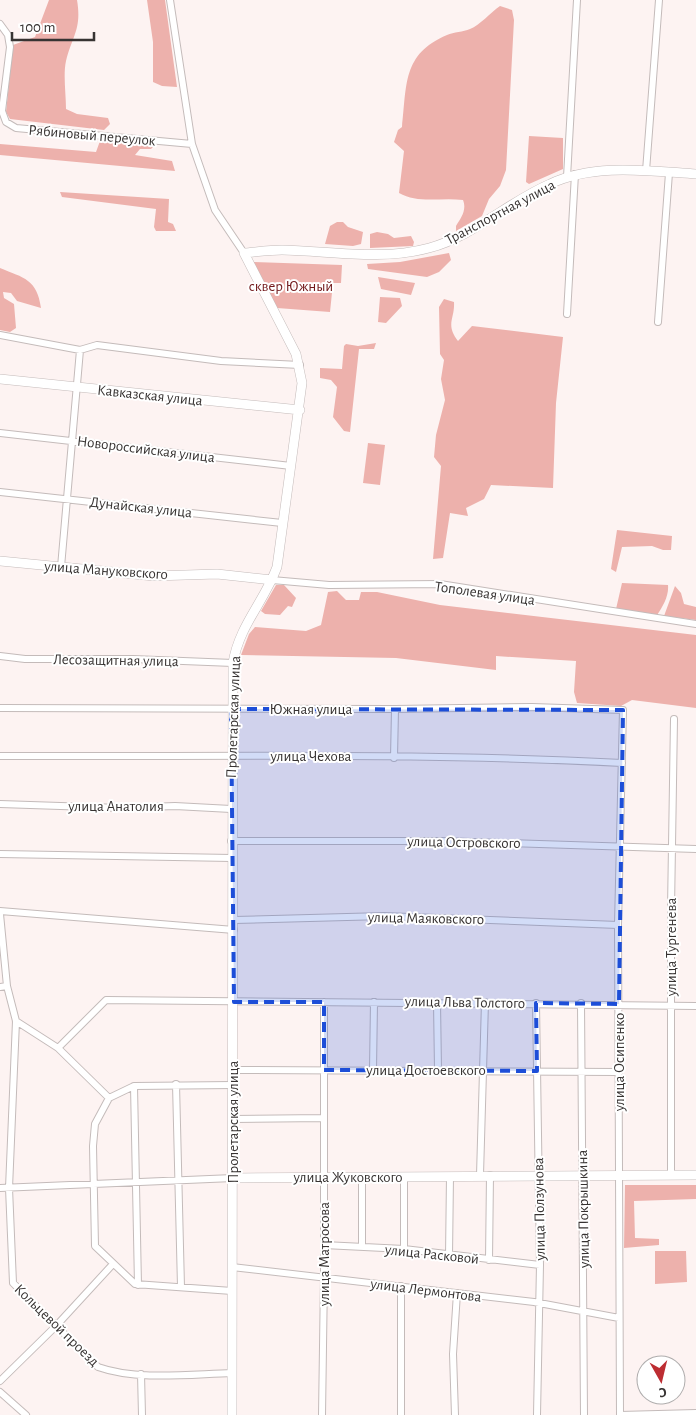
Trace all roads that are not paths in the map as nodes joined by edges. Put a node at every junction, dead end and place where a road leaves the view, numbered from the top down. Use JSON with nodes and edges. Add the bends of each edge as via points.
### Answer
{"nodes":[{"id":1,"x":170,"y":0,"type":"edge"},
{"id":2,"x":577,"y":0,"type":"edge"},
{"id":3,"x":659,"y":0,"type":"edge"},
{"id":4,"x":0,"y":24,"type":"edge"},
{"id":5,"x":192,"y":144,"type":"junction"},
{"id":6,"x":646,"y":172,"type":"junction"},
{"id":7,"x":669,"y":173,"type":"junction"},
{"id":8,"x":696,"y":174,"type":"edge"},
{"id":9,"x":571,"y":176,"type":"junction"},
{"id":10,"x":244,"y":253,"type":"junction"},
{"id":11,"x":567,"y":314,"type":"dead end"},
{"id":12,"x":658,"y":322,"type":"dead end"},
{"id":13,"x":0,"y":335,"type":"edge"},
{"id":14,"x":80,"y":350,"type":"junction"},
{"id":15,"x":300,"y":365,"type":"junction"},
{"id":16,"x":0,"y":380,"type":"edge"},
{"id":17,"x":77,"y":388,"type":"junction"},
{"id":18,"x":300,"y":410,"type":"junction"},
{"id":19,"x":0,"y":432,"type":"edge"},
{"id":20,"x":73,"y":440,"type":"junction"},
{"id":21,"x":291,"y":466,"type":"junction"},
{"id":22,"x":0,"y":492,"type":"edge"},
{"id":23,"x":66,"y":498,"type":"junction"},
{"id":24,"x":282,"y":523,"type":"junction"},
{"id":25,"x":0,"y":561,"type":"edge"},
{"id":26,"x":61,"y":567,"type":"junction"},
{"id":27,"x":272,"y":580,"type":"junction"},
{"id":28,"x":696,"y":624,"type":"edge"},
{"id":29,"x":0,"y":656,"type":"edge"},
{"id":30,"x":233,"y":663,"type":"junction"},
{"id":31,"x":0,"y":708,"type":"edge"},
{"id":32,"x":395,"y":709,"type":"junction"},
{"id":33,"x":231,"y":710,"type":"junction"},
{"id":34,"x":623,"y":710,"type":"joint"},
{"id":35,"x":674,"y":719,"type":"dead end"},
{"id":36,"x":0,"y":756,"type":"edge"},
{"id":37,"x":231,"y":757,"type":"junction"},
{"id":38,"x":394,"y":758,"type":"junction"},
{"id":39,"x":622,"y":764,"type":"junction"},
{"id":40,"x":0,"y":804,"type":"edge"},
{"id":41,"x":231,"y":808,"type":"junction"},
{"id":42,"x":232,"y":841,"type":"junction"},
{"id":43,"x":621,"y":846,"type":"junction"},
{"id":44,"x":672,"y":848,"type":"junction"},
{"id":45,"x":696,"y":849,"type":"edge"},
{"id":46,"x":0,"y":854,"type":"edge"},
{"id":47,"x":232,"y":858,"type":"junction"},
{"id":48,"x":0,"y":913,"type":"edge"},
{"id":49,"x":234,"y":920,"type":"junction"},
{"id":50,"x":618,"y":924,"type":"junction"},
{"id":51,"x":234,"y":930,"type":"junction"},
{"id":52,"x":4,"y":986,"type":"edge"},
{"id":53,"x":234,"y":1002,"type":"junction"},
{"id":54,"x":324,"y":1002,"type":"junction"},
{"id":55,"x":374,"y":1002,"type":"junction"},
{"id":56,"x":438,"y":1002,"type":"junction"},
{"id":57,"x":485,"y":1002,"type":"junction"},
{"id":58,"x":536,"y":1003,"type":"junction"},
{"id":59,"x":581,"y":1003,"type":"junction"},
{"id":60,"x":618,"y":1004,"type":"junction"},
{"id":61,"x":671,"y":1005,"type":"junction"},
{"id":62,"x":696,"y":1006,"type":"edge"},
{"id":63,"x":16,"y":1021,"type":"junction"},
{"id":64,"x":58,"y":1048,"type":"junction"},
{"id":65,"x":233,"y":1070,"type":"junction"},
{"id":66,"x":324,"y":1070,"type":"junction"},
{"id":67,"x":373,"y":1070,"type":"junction"},
{"id":68,"x":438,"y":1070,"type":"junction"},
{"id":69,"x":483,"y":1070,"type":"junction"},
{"id":70,"x":537,"y":1071,"type":"junction"},
{"id":71,"x":583,"y":1071,"type":"junction"},
{"id":72,"x":619,"y":1072,"type":"junction"},
{"id":73,"x":176,"y":1084,"type":"junction"},
{"id":74,"x":233,"y":1085,"type":"junction"},
{"id":75,"x":134,"y":1086,"type":"junction"},
{"id":76,"x":109,"y":1098,"type":"junction"},
{"id":77,"x":324,"y":1118,"type":"junction"},
{"id":78,"x":233,"y":1119,"type":"junction"},
{"id":79,"x":618,"y":1174,"type":"junction"},
{"id":80,"x":696,"y":1174,"type":"edge"},
{"id":81,"x":485,"y":1175,"type":"junction"},
{"id":82,"x":671,"y":1175,"type":"junction"},
{"id":83,"x":450,"y":1176,"type":"junction"},
{"id":84,"x":538,"y":1176,"type":"junction"},
{"id":85,"x":584,"y":1176,"type":"junction"},
{"id":86,"x":323,"y":1177,"type":"junction"},
{"id":87,"x":362,"y":1177,"type":"junction"},
{"id":88,"x":404,"y":1177,"type":"junction"},
{"id":89,"x":233,"y":1178,"type":"junction"},
{"id":90,"x":136,"y":1181,"type":"junction"},
{"id":91,"x":95,"y":1182,"type":"junction"},
{"id":92,"x":178,"y":1182,"type":"junction"},
{"id":93,"x":0,"y":1188,"type":"edge"},
{"id":94,"x":9,"y":1188,"type":"junction"},
{"id":95,"x":324,"y":1246,"type":"junction"},
{"id":96,"x":362,"y":1247,"type":"junction"},
{"id":97,"x":404,"y":1249,"type":"junction"},
{"id":98,"x":449,"y":1256,"type":"junction"},
{"id":99,"x":489,"y":1260,"type":"junction"},
{"id":100,"x":113,"y":1264,"type":"junction"},
{"id":101,"x":540,"y":1265,"type":"junction"},
{"id":102,"x":232,"y":1267,"type":"junction"},
{"id":103,"x":324,"y":1278,"type":"junction"},
{"id":104,"x":138,"y":1285,"type":"junction"},
{"id":105,"x":400,"y":1286,"type":"junction"},
{"id":106,"x":181,"y":1288,"type":"junction"},
{"id":107,"x":232,"y":1291,"type":"junction"},
{"id":108,"x":457,"y":1293,"type":"junction"},
{"id":109,"x":539,"y":1303,"type":"junction"},
{"id":110,"x":585,"y":1312,"type":"junction"},
{"id":111,"x":620,"y":1318,"type":"junction"},
{"id":112,"x":56,"y":1326,"type":"junction"},
{"id":113,"x":232,"y":1373,"type":"junction"},
{"id":114,"x":141,"y":1374,"type":"junction"},
{"id":115,"x":0,"y":1381,"type":"edge"},
{"id":116,"x":0,"y":1392,"type":"edge"},
{"id":117,"x":696,"y":1413,"type":"edge"},
{"id":118,"x":26,"y":1415,"type":"edge"},
{"id":119,"x":142,"y":1415,"type":"edge"},
{"id":120,"x":232,"y":1415,"type":"edge"},
{"id":121,"x":322,"y":1415,"type":"edge"},
{"id":122,"x":401,"y":1415,"type":"edge"},
{"id":123,"x":455,"y":1415,"type":"edge"},
{"id":124,"x":537,"y":1415,"type":"edge"},
{"id":125,"x":584,"y":1415,"type":"edge"},
{"id":126,"x":620,"y":1415,"type":"edge"}],
"edges":[{"from":1,"to":5,"type":"street","name":"Пролетарская улица"},
{"from":2,"to":9,"type":"street"},
{"from":3,"to":6,"type":"street"},
{"from":4,"to":5,"type":"street","name":"Рябиновый переулок","via":[[8,34],[10,47],[2,111],[6,122],[16,128]]},
{"from":5,"to":10,"type":"street","name":"Пролетарская улица","via":[[216,210]]},
{"from":6,"to":7,"type":"street","name":"Транспортная улица"},
{"from":6,"to":9,"type":"street","name":"Транспортная улица","via":[[597,171]]},
{"from":7,"to":8,"type":"street","name":"Транспортная улица"},
{"from":7,"to":12,"type":"street"},
{"from":9,"to":10,"type":"street","name":"Транспортная улица","via":[[549,184],[452,241],[428,248],[405,253],[363,255],[281,250]]},
{"from":9,"to":11,"type":"street"},
{"from":10,"to":15,"type":"street","name":"Пролетарская улица"},
{"from":13,"to":14,"type":"street"},
{"from":14,"to":15,"type":"street","via":[[98,345],[221,361]]},
{"from":14,"to":17,"type":"street"},
{"from":15,"to":18,"type":"street","name":"Пролетарская улица"},
{"from":16,"to":17,"type":"street","name":"Кавказская улица"},
{"from":17,"to":18,"type":"street","name":"Кавказская улица"},
{"from":17,"to":20,"type":"street"},
{"from":18,"to":21,"type":"street","name":"Пролетарская улица"},
{"from":19,"to":20,"type":"street","name":"Новороссийская улица"},
{"from":20,"to":21,"type":"street","name":"Новороссийская улица"},
{"from":20,"to":23,"type":"street"},
{"from":21,"to":24,"type":"street","name":"Пролетарская улица"},
{"from":22,"to":23,"type":"street","name":"Дунайская улица"},
{"from":23,"to":24,"type":"street","name":"Дунайская улица"},
{"from":23,"to":26,"type":"street"},
{"from":24,"to":27,"type":"street","name":"Пролетарская улица"},
{"from":25,"to":26,"type":"street","name":"улица Мануковского"},
{"from":26,"to":27,"type":"street","name":"улица Мануковского","via":[[154,576],[217,574]]},
{"from":27,"to":28,"type":"street","name":"Тополевая улица","via":[[329,585],[440,584]]},
{"from":27,"to":30,"type":"street","name":"Пролетарская улица","via":[[239,636]]},
{"from":29,"to":30,"type":"street","name":"Лесозащитная улица"},
{"from":30,"to":33,"type":"street","name":"Пролетарская улица"},
{"from":31,"to":33,"type":"street","name":"Южная улица","via":[[179,707]]},
{"from":32,"to":33,"type":"street","name":"Южная улица"},
{"from":32,"to":34,"type":"street","name":"Южная улица","via":[[532,707]]},
{"from":32,"to":38,"type":"street"},
{"from":33,"to":37,"type":"street","name":"Пролетарская улица"},
{"from":34,"to":39,"type":"street","name":"улица Осипенко"},
{"from":35,"to":44,"type":"street","name":"улица Тургенева"},
{"from":36,"to":37,"type":"street","name":"улица Чехова"},
{"from":37,"to":38,"type":"street","name":"улица Чехова"},
{"from":37,"to":41,"type":"street","name":"Пролетарская улица"},
{"from":38,"to":39,"type":"street","name":"улица Чехова","via":[[531,758]]},
{"from":39,"to":43,"type":"street","name":"улица Осипенко"},
{"from":40,"to":41,"type":"street","name":"улица Анатолия"},
{"from":41,"to":42,"type":"street","name":"Пролетарская улица"},
{"from":42,"to":43,"type":"street","name":"улица Островского","via":[[442,841]]},
{"from":42,"to":47,"type":"street","name":"Пролетарская улица"},
{"from":43,"to":44,"type":"street","name":"улица Островского"},
{"from":43,"to":50,"type":"street","name":"улица Осипенко"},
{"from":44,"to":45,"type":"street","name":"улица Островского"},
{"from":44,"to":61,"type":"street","name":"улица Тургенева"},
{"from":46,"to":47,"type":"street"},
{"from":47,"to":49,"type":"street","name":"Пролетарская улица"},
{"from":48,"to":51,"type":"street"},
{"from":48,"to":52,"type":"street","name":"Кольцевой проезд"},
{"from":49,"to":50,"type":"street","name":"улица Маяковского","via":[[384,916]]},
{"from":49,"to":51,"type":"street","name":"Пролетарская улица"},
{"from":50,"to":60,"type":"street","name":"улица Осипенко"},
{"from":51,"to":53,"type":"street","name":"Пролетарская улица"},
{"from":52,"to":63,"type":"street","name":"Кольцевой проезд"},
{"from":53,"to":54,"type":"street","name":"улица Льва Толстого"},
{"from":53,"to":64,"type":"street","name":"улица Льва Толстого","via":[[106,1000]]},
{"from":53,"to":65,"type":"street","name":"Пролетарская улица"},
{"from":54,"to":55,"type":"street","name":"улица Льва Толстого"},
{"from":54,"to":66,"type":"street","name":"улица Матросова"},
{"from":55,"to":56,"type":"street","name":"улица Льва Толстого"},
{"from":55,"to":67,"type":"street"},
{"from":56,"to":57,"type":"street","name":"улица Льва Толстого"},
{"from":56,"to":68,"type":"street"},
{"from":57,"to":58,"type":"street","name":"улица Льва Толстого"},
{"from":57,"to":69,"type":"street"},
{"from":58,"to":59,"type":"street","name":"улица Льва Толстого"},
{"from":58,"to":70,"type":"street","name":"улица Ползунова"},
{"from":59,"to":60,"type":"street","name":"улица Льва Толстого"},
{"from":59,"to":71,"type":"street","name":"улица Покрышкина"},
{"from":60,"to":61,"type":"street","name":"улица Льва Толстого"},
{"from":60,"to":72,"type":"street","name":"улица Осипенко"},
{"from":61,"to":62,"type":"street","name":"улица Льва Толстого"},
{"from":61,"to":82,"type":"street","name":"улица Тургенева"},
{"from":63,"to":64,"type":"street"},
{"from":63,"to":94,"type":"street","name":"Кольцевой проезд"},
{"from":64,"to":76,"type":"street"},
{"from":65,"to":66,"type":"street","name":"улица Достоевского"},
{"from":65,"to":74,"type":"street","name":"Пролетарская улица"},
{"from":66,"to":67,"type":"street","name":"улица Достоевского"},
{"from":66,"to":77,"type":"street","name":"улица Матросова"},
{"from":67,"to":68,"type":"street","name":"улица Достоевского"},
{"from":68,"to":69,"type":"street","name":"улица Достоевского"},
{"from":69,"to":70,"type":"street","name":"улица Достоевского"},
{"from":69,"to":81,"type":"street"},
{"from":70,"to":71,"type":"street","name":"улица Достоевского"},
{"from":70,"to":84,"type":"street","name":"улица Ползунова"},
{"from":71,"to":72,"type":"street","name":"улица Достоевского"},
{"from":71,"to":85,"type":"street","name":"улица Покрышкина"},
{"from":72,"to":79,"type":"street","name":"улица Осипенко"},
{"from":73,"to":74,"type":"street"},
{"from":73,"to":75,"type":"street"},
{"from":73,"to":92,"type":"street"},
{"from":74,"to":78,"type":"street","name":"Пролетарская улица"},
{"from":75,"to":76,"type":"street"},
{"from":75,"to":90,"type":"street"},
{"from":76,"to":91,"type":"street","via":[[95,1124]]},
{"from":77,"to":78,"type":"street"},
{"from":77,"to":86,"type":"street","name":"улица Матросова"},
{"from":78,"to":89,"type":"street","name":"Пролетарская улица"},
{"from":79,"to":82,"type":"street","name":"улица Жуковского"},
{"from":79,"to":85,"type":"street","name":"улица Жуковского"},
{"from":79,"to":111,"type":"street","name":"улица Осипенко"},
{"from":80,"to":82,"type":"street","name":"улица Жуковского"},
{"from":81,"to":83,"type":"street","name":"улица Жуковского"},
{"from":81,"to":84,"type":"street","name":"улица Жуковского"},
{"from":81,"to":99,"type":"street"},
{"from":83,"to":88,"type":"street","name":"улица Жуковского"},
{"from":83,"to":98,"type":"street"},
{"from":84,"to":85,"type":"street","name":"улица Жуковского"},
{"from":84,"to":101,"type":"street","name":"улица Ползунова"},
{"from":85,"to":110,"type":"street","name":"улица Покрышкина"},
{"from":86,"to":87,"type":"street","name":"улица Жуковского"},
{"from":86,"to":89,"type":"street","name":"улица Жуковского"},
{"from":86,"to":95,"type":"street","name":"улица Матросова"},
{"from":87,"to":88,"type":"street","name":"улица Жуковского"},
{"from":87,"to":96,"type":"street"},
{"from":88,"to":97,"type":"street"},
{"from":89,"to":92,"type":"street","name":"улица Жуковского"},
{"from":89,"to":102,"type":"street","name":"Пролетарская улица"},
{"from":90,"to":91,"type":"street","name":"улица Жуковского"},
{"from":90,"to":92,"type":"street","name":"улица Жуковского"},
{"from":90,"to":104,"type":"street"},
{"from":91,"to":94,"type":"street","name":"улица Жуковского"},
{"from":91,"to":100,"type":"street","via":[[95,1246]]},
{"from":92,"to":106,"type":"street"},
{"from":93,"to":94,"type":"street","name":"улица Жуковского"},
{"from":94,"to":112,"type":"street","name":"Кольцевой проезд","via":[[13,1284]]},
{"from":95,"to":96,"type":"street","name":"улица Расковой"},
{"from":95,"to":103,"type":"street","name":"улица Матросова"},
{"from":96,"to":97,"type":"street","name":"улица Расковой"},
{"from":97,"to":98,"type":"street","name":"улица Расковой"},
{"from":98,"to":99,"type":"street","name":"улица Расковой"},
{"from":99,"to":101,"type":"street","name":"улица Расковой"},
{"from":100,"to":104,"type":"street"},
{"from":100,"to":112,"type":"street"},
{"from":101,"to":109,"type":"street","name":"улица Ползунова"},
{"from":102,"to":103,"type":"street","name":"улица Лермонтова"},
{"from":102,"to":107,"type":"street","name":"Пролетарская улица"},
{"from":103,"to":105,"type":"street","name":"улица Лермонтова"},
{"from":103,"to":121,"type":"street","name":"улица Матросова"},
{"from":104,"to":106,"type":"street"},
{"from":105,"to":108,"type":"street","name":"улица Лермонтова"},
{"from":105,"to":122,"type":"street"},
{"from":106,"to":107,"type":"street"},
{"from":107,"to":113,"type":"street","name":"Пролетарская улица"},
{"from":108,"to":109,"type":"street","name":"улица Лермонтова"},
{"from":108,"to":123,"type":"street","via":[[453,1354]]},
{"from":109,"to":110,"type":"street","name":"улица Лермонтова"},
{"from":109,"to":124,"type":"street","name":"улица Ползунова"},
{"from":110,"to":111,"type":"street","name":"улица Лермонтова"},
{"from":110,"to":125,"type":"street","name":"улица Покрышкина"},
{"from":111,"to":126,"type":"street","name":"улица Осипенко"},
{"from":112,"to":114,"type":"street","name":"Кольцевой проезд","via":[[98,1367],[110,1372]]},
{"from":112,"to":115,"type":"street"},
{"from":113,"to":114,"type":"street","name":"Кольцевой проезд"},
{"from":113,"to":120,"type":"street","name":"Пролетарская улица"},
{"from":114,"to":119,"type":"street"},
{"from":116,"to":118,"type":"street"},
{"from":117,"to":126,"type":"street"}]}
